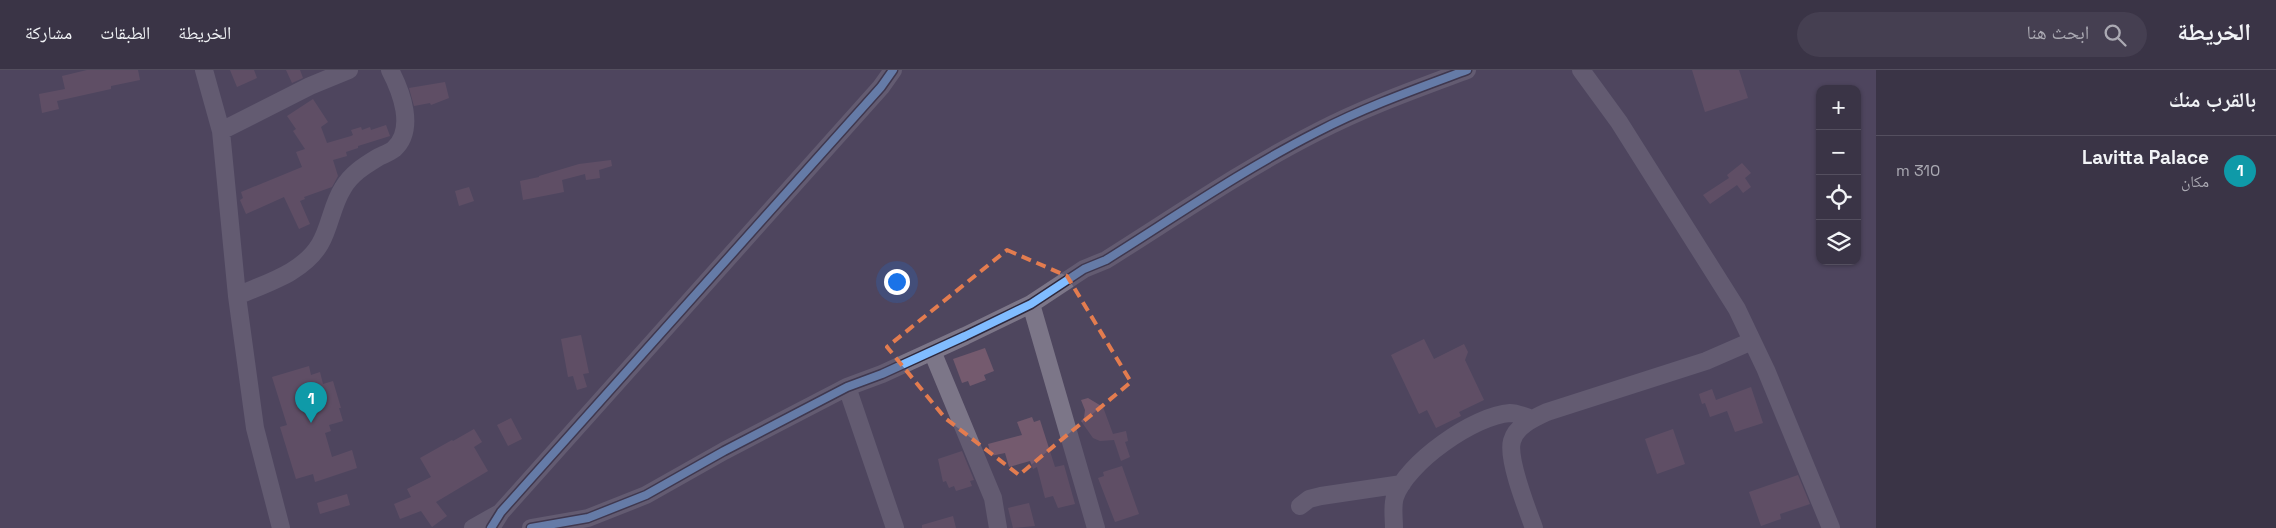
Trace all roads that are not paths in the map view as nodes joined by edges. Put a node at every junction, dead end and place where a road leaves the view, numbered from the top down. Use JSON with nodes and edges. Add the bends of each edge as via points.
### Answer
{"nodes":[{"id":1,"x":204,"y":70,"type":"edge"},
{"id":2,"x":349,"y":70,"type":"edge"},
{"id":3,"x":390,"y":70,"type":"edge"},
{"id":4,"x":893,"y":70,"type":"edge"},
{"id":5,"x":1467,"y":70,"type":"edge"},
{"id":6,"x":1581,"y":70,"type":"edge"},
{"id":7,"x":221,"y":131,"type":"junction"},
{"id":8,"x":237,"y":296,"type":"junction"},
{"id":9,"x":1031,"y":304,"type":"junction"},
{"id":10,"x":1752,"y":342,"type":"junction"},
{"id":11,"x":932,"y":350,"type":"junction"},
{"id":12,"x":847,"y":387,"type":"junction"},
{"id":13,"x":1532,"y":419,"type":"junction"},
{"id":14,"x":1402,"y":484,"type":"junction"},
{"id":15,"x":1300,"y":506,"type":"dead end"},
{"id":16,"x":501,"y":512,"type":"junction"},
{"id":17,"x":281,"y":528,"type":"edge"},
{"id":18,"x":473,"y":528,"type":"edge"},
{"id":19,"x":491,"y":528,"type":"edge"},
{"id":20,"x":531,"y":528,"type":"edge"},
{"id":21,"x":895,"y":528,"type":"edge"},
{"id":22,"x":998,"y":528,"type":"edge"},
{"id":23,"x":1096,"y":528,"type":"edge"},
{"id":24,"x":1394,"y":528,"type":"edge"},
{"id":25,"x":1534,"y":528,"type":"edge"},
{"id":26,"x":1831,"y":528,"type":"edge"}],
"edges":[{"from":1,"to":7,"type":"street"},
{"from":2,"to":7,"type":"street"},
{"from":3,"to":8,"type":"street","via":[[397,84],[406,123],[401,138],[394,148],[357,171],[343,187],[321,244],[311,256],[294,271]]},
{"from":4,"to":16,"type":"street"},
{"from":5,"to":9,"type":"street","via":[[1362,110],[1315,133],[1106,260],[1084,269]]},
{"from":6,"to":10,"type":"street","via":[[1619,122],[1689,231],[1737,309]]},
{"from":7,"to":8,"type":"street"},
{"from":8,"to":17,"type":"street","via":[[255,428]]},
{"from":9,"to":11,"type":"street"},
{"from":9,"to":23,"type":"street"},
{"from":10,"to":13,"type":"street","via":[[1706,361]]},
{"from":10,"to":26,"type":"street"},
{"from":11,"to":12,"type":"street"},
{"from":11,"to":22,"type":"street","via":[[993,498]]},
{"from":12,"to":20,"type":"street","via":[[646,495],[588,518]]},
{"from":12,"to":21,"type":"street"},
{"from":13,"to":14,"type":"street","via":[[1511,413],[1490,417],[1437,447]]},
{"from":13,"to":25,"type":"street","via":[[1512,441],[1512,458]]},
{"from":14,"to":15,"type":"street","via":[[1321,496]]},
{"from":14,"to":24,"type":"street","via":[[1395,498]]},
{"from":16,"to":18,"type":"street"},
{"from":16,"to":19,"type":"street"}]}
